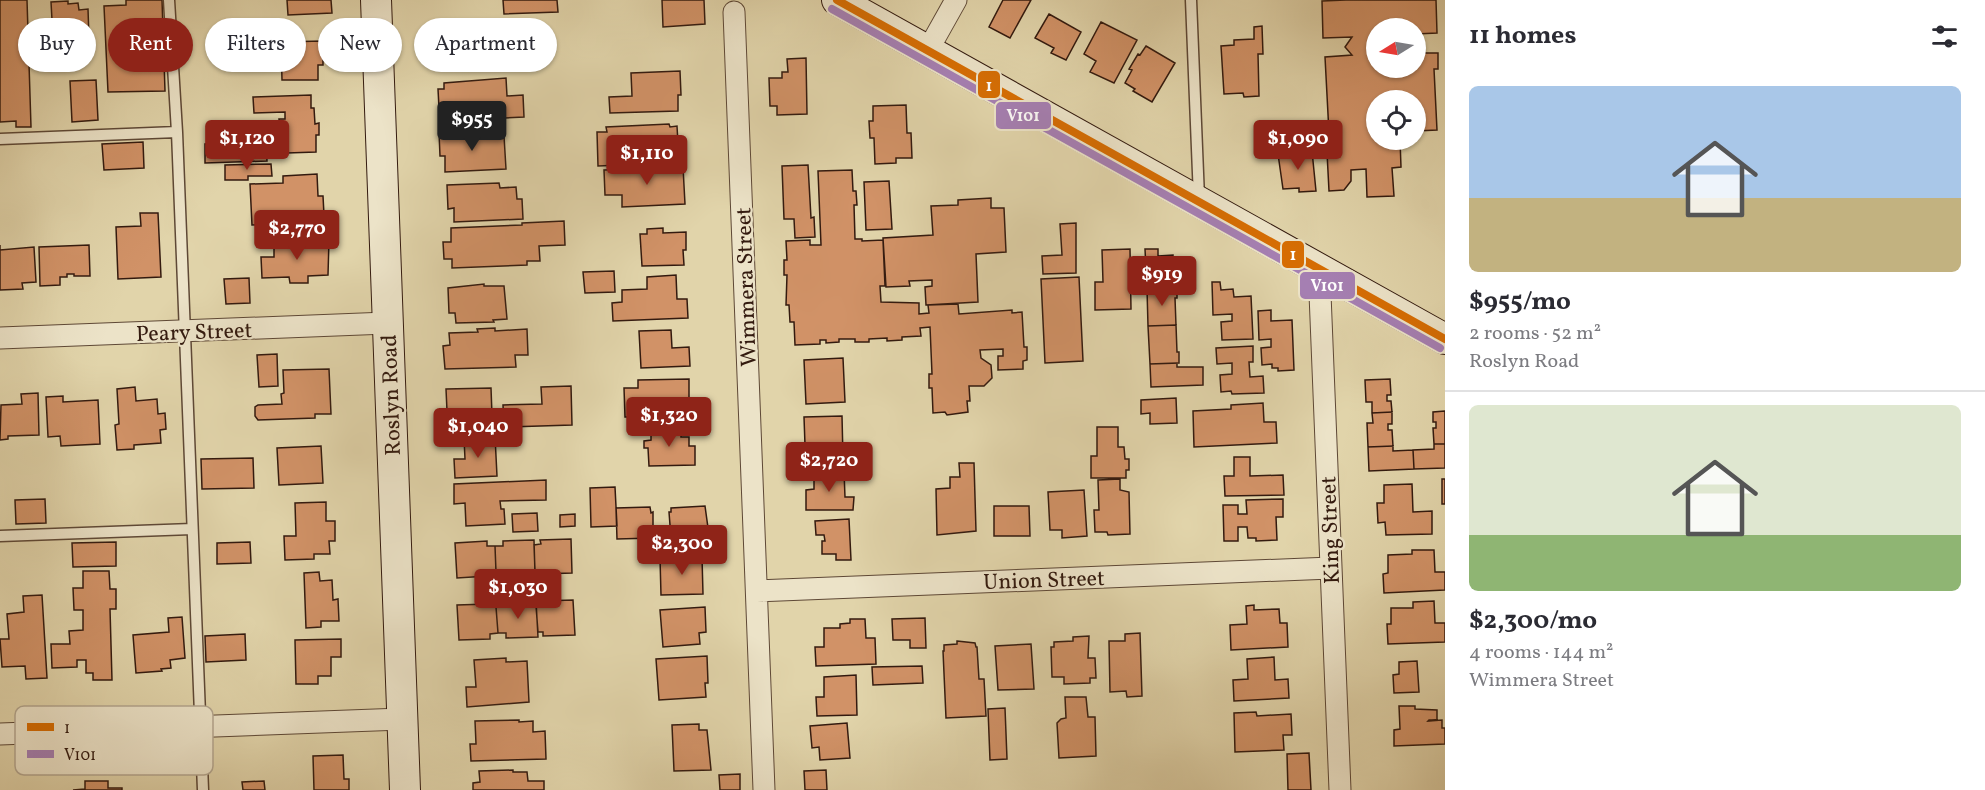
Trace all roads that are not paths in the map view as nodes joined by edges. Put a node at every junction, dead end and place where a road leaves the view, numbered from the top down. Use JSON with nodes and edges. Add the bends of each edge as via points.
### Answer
{"nodes":[{"id":1,"x":169,"y":0,"type":"edge"},
{"id":2,"x":376,"y":0,"type":"edge"},
{"id":3,"x":837,"y":0,"type":"edge"},
{"id":4,"x":956,"y":0,"type":"edge"},
{"id":5,"x":1191,"y":0,"type":"edge"},
{"id":6,"x":733,"y":6,"type":"edge"},
{"id":7,"x":928,"y":50,"type":"junction"},
{"id":8,"x":177,"y":132,"type":"junction"},
{"id":9,"x":0,"y":139,"type":"edge"},
{"id":10,"x":1199,"y":201,"type":"junction"},
{"id":11,"x":1318,"y":269,"type":"junction"},
{"id":12,"x":387,"y":323,"type":"junction"},
{"id":13,"x":184,"y":331,"type":"junction"},
{"id":14,"x":0,"y":338,"type":"edge"},
{"id":15,"x":1445,"y":339,"type":"edge"},
{"id":16,"x":192,"y":529,"type":"junction"},
{"id":17,"x":0,"y":536,"type":"edge"},
{"id":18,"x":1331,"y":568,"type":"junction"},
{"id":19,"x":757,"y":591,"type":"junction"},
{"id":20,"x":199,"y":706,"type":"edge"},
{"id":21,"x":402,"y":719,"type":"junction"},
{"id":22,"x":213,"y":726,"type":"edge"},
{"id":23,"x":15,"y":733,"type":"edge"},
{"id":24,"x":0,"y":734,"type":"edge"},
{"id":25,"x":202,"y":775,"type":"edge"},
{"id":26,"x":203,"y":790,"type":"edge"},
{"id":27,"x":405,"y":790,"type":"edge"},
{"id":28,"x":764,"y":790,"type":"edge"},
{"id":29,"x":1340,"y":790,"type":"edge"}],
"edges":[{"from":1,"to":8,"type":"lane"},
{"from":2,"to":12,"type":"street","name":"Roslyn Road"},
{"from":3,"to":7,"type":"street"},
{"from":4,"to":7,"type":"street"},
{"from":5,"to":10,"type":"lane"},
{"from":6,"to":19,"type":"street","name":"Wimmera Street"},
{"from":7,"to":10,"type":"street"},
{"from":8,"to":9,"type":"lane"},
{"from":8,"to":13,"type":"lane"},
{"from":10,"to":11,"type":"street"},
{"from":11,"to":15,"type":"street"},
{"from":11,"to":18,"type":"street","name":"King Street"},
{"from":12,"to":13,"type":"street","name":"Peary Street"},
{"from":12,"to":21,"type":"street","name":"Roslyn Road"},
{"from":13,"to":14,"type":"street","name":"Peary Street"},
{"from":13,"to":16,"type":"lane"},
{"from":16,"to":17,"type":"lane"},
{"from":16,"to":20,"type":"lane"},
{"from":18,"to":19,"type":"street","name":"Union Street"},
{"from":18,"to":29,"type":"street","name":"King Street"},
{"from":19,"to":28,"type":"street","name":"Wimmera Street"},
{"from":21,"to":22,"type":"street"},
{"from":21,"to":27,"type":"street","name":"Roslyn Road"},
{"from":23,"to":24,"type":"street"},
{"from":25,"to":26,"type":"lane"}]}
